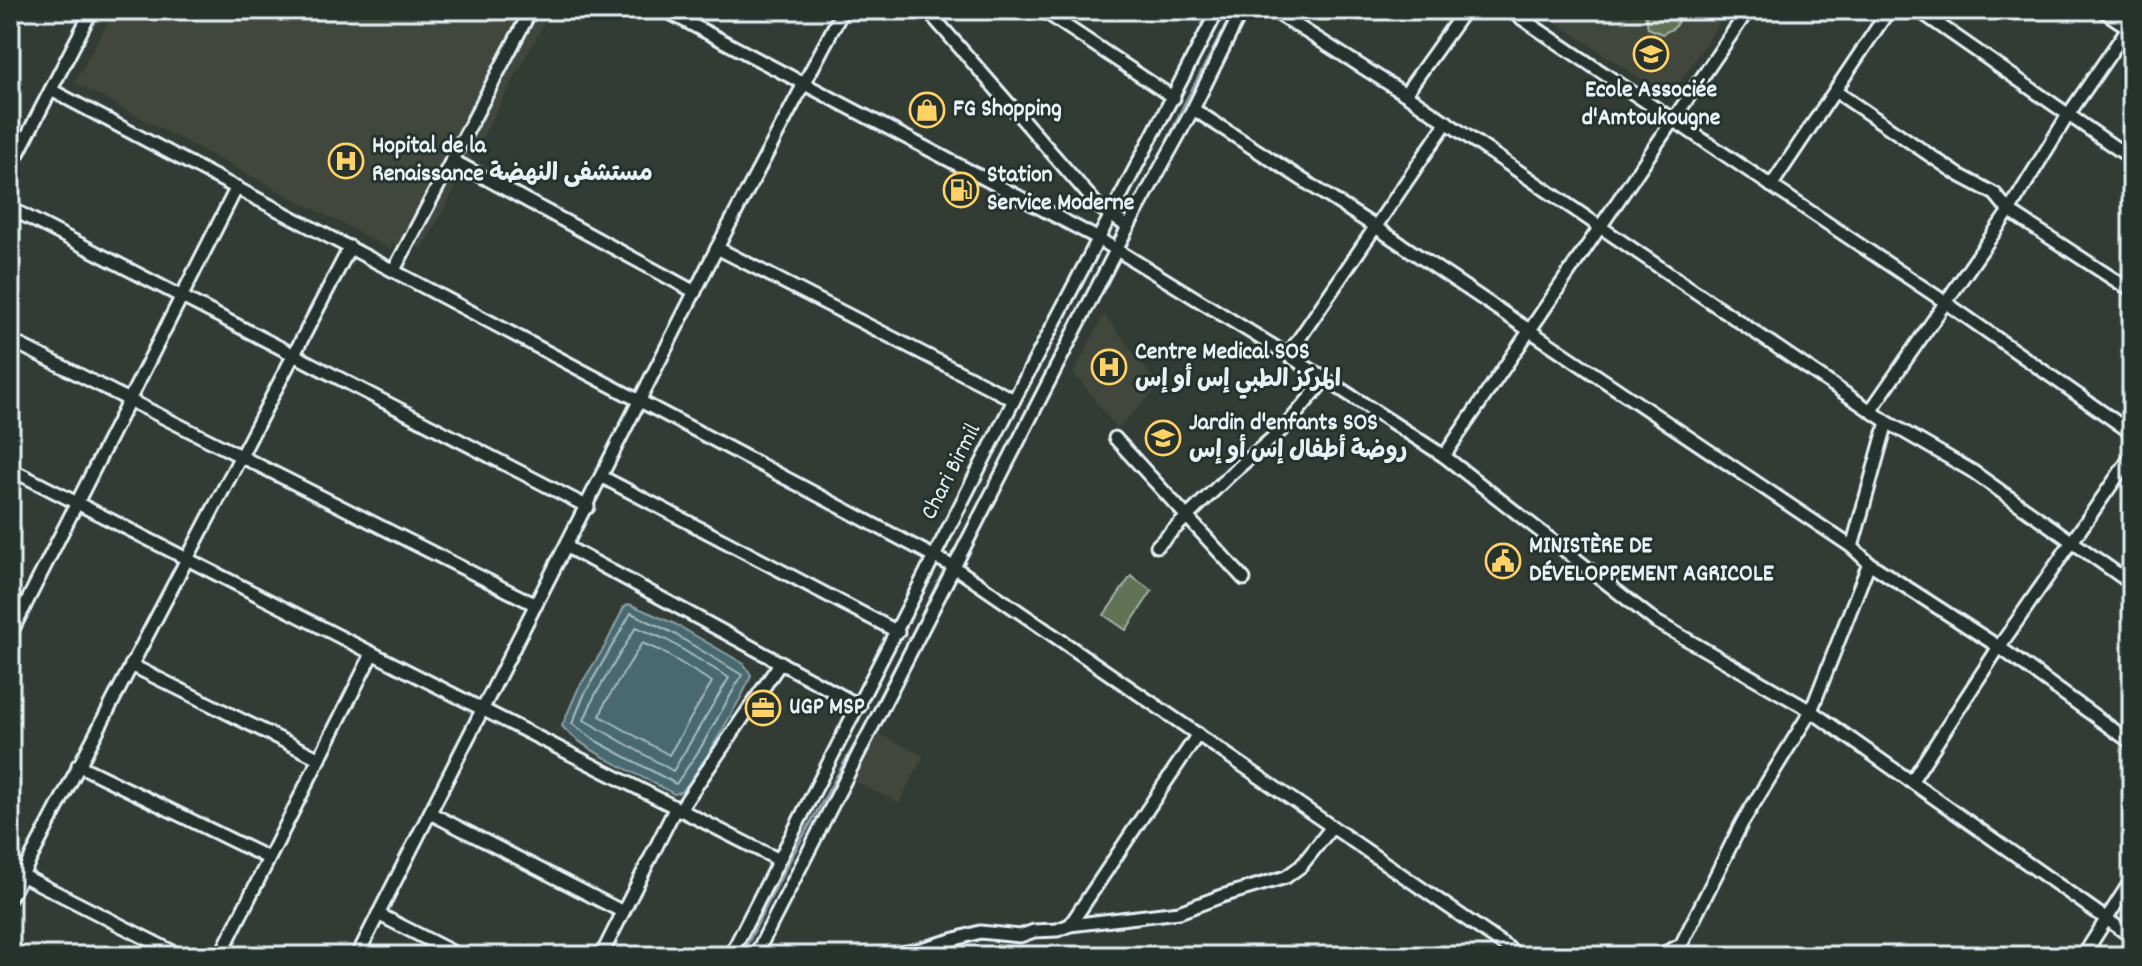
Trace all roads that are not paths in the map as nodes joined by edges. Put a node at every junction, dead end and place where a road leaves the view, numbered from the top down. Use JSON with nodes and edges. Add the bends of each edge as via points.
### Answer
{"nodes":[{"id":1,"x":92,"y":10,"type":"edge"},
{"id":2,"x":531,"y":10,"type":"edge"},
{"id":3,"x":664,"y":10,"type":"edge"},
{"id":4,"x":843,"y":10,"type":"edge"},
{"id":5,"x":927,"y":10,"type":"edge"},
{"id":6,"x":1042,"y":10,"type":"edge"},
{"id":7,"x":1218,"y":10,"type":"edge"},
{"id":8,"x":1242,"y":10,"type":"edge"},
{"id":9,"x":1272,"y":10,"type":"edge"},
{"id":10,"x":1465,"y":10,"type":"edge"},
{"id":11,"x":1509,"y":10,"type":"edge"},
{"id":12,"x":1748,"y":10,"type":"edge"},
{"id":13,"x":1889,"y":10,"type":"edge"},
{"id":14,"x":1918,"y":10,"type":"edge"},
{"id":15,"x":2102,"y":10,"type":"edge"},
{"id":16,"x":2131,"y":27,"type":"edge"},
{"id":17,"x":804,"y":83,"type":"junction"},
{"id":18,"x":51,"y":90,"type":"junction"},
{"id":19,"x":1835,"y":91,"type":"junction"},
{"id":20,"x":1405,"y":94,"type":"junction"},
{"id":21,"x":1174,"y":98,"type":"junction"},
{"id":22,"x":1193,"y":109,"type":"junction"},
{"id":23,"x":2068,"y":115,"type":"junction"},
{"id":24,"x":1673,"y":119,"type":"junction"},
{"id":25,"x":1447,"y":122,"type":"junction"},
{"id":26,"x":2132,"y":159,"type":"edge"},
{"id":27,"x":452,"y":160,"type":"junction"},
{"id":28,"x":10,"y":169,"type":"edge"},
{"id":29,"x":1771,"y":186,"type":"junction"},
{"id":30,"x":237,"y":187,"type":"junction"},
{"id":31,"x":10,"y":208,"type":"edge"},
{"id":32,"x":2009,"y":211,"type":"junction"},
{"id":33,"x":1111,"y":218,"type":"junction"},
{"id":34,"x":1602,"y":226,"type":"junction"},
{"id":35,"x":1128,"y":227,"type":"junction"},
{"id":36,"x":1377,"y":228,"type":"junction"},
{"id":37,"x":1099,"y":239,"type":"junction"},
{"id":38,"x":350,"y":247,"type":"junction"},
{"id":39,"x":717,"y":248,"type":"junction"},
{"id":40,"x":1117,"y":249,"type":"junction"},
{"id":41,"x":394,"y":270,"type":"junction"},
{"id":42,"x":2132,"y":291,"type":"edge"},
{"id":43,"x":695,"y":292,"type":"junction"},
{"id":44,"x":181,"y":298,"type":"junction"},
{"id":45,"x":1945,"y":302,"type":"junction"},
{"id":46,"x":1530,"y":332,"type":"junction"},
{"id":47,"x":10,"y":340,"type":"edge"},
{"id":48,"x":1288,"y":355,"type":"junction"},
{"id":49,"x":293,"y":356,"type":"junction"},
{"id":50,"x":1324,"y":381,"type":"junction"},
{"id":51,"x":129,"y":400,"type":"junction"},
{"id":52,"x":1014,"y":400,"type":"junction"},
{"id":53,"x":640,"y":401,"type":"junction"},
{"id":54,"x":1871,"y":410,"type":"junction"},
{"id":55,"x":1887,"y":422,"type":"junction"},
{"id":56,"x":2132,"y":433,"type":"edge"},
{"id":57,"x":1115,"y":438,"type":"dead end"},
{"id":58,"x":2132,"y":455,"type":"edge"},
{"id":59,"x":1444,"y":456,"type":"junction"},
{"id":60,"x":240,"y":457,"type":"junction"},
{"id":61,"x":10,"y":469,"type":"edge"},
{"id":62,"x":602,"y":477,"type":"junction"},
{"id":63,"x":77,"y":503,"type":"junction"},
{"id":64,"x":588,"y":507,"type":"junction"},
{"id":65,"x":1187,"y":516,"type":"junction"},
{"id":66,"x":2074,"y":541,"type":"junction"},
{"id":67,"x":1157,"y":546,"type":"dead end"},
{"id":68,"x":567,"y":547,"type":"junction"},
{"id":69,"x":1852,"y":547,"type":"junction"},
{"id":70,"x":186,"y":558,"type":"junction"},
{"id":71,"x":944,"y":562,"type":"junction"},
{"id":72,"x":1869,"y":563,"type":"junction"},
{"id":73,"x":1244,"y":579,"type":"dead end"},
{"id":74,"x":2132,"y":584,"type":"edge"},
{"id":75,"x":10,"y":600,"type":"edge"},
{"id":76,"x":536,"y":605,"type":"junction"},
{"id":77,"x":24,"y":608,"type":"junction"},
{"id":78,"x":898,"y":632,"type":"junction"},
{"id":79,"x":10,"y":635,"type":"edge"},
{"id":80,"x":1999,"y":647,"type":"junction"},
{"id":81,"x":372,"y":654,"type":"junction"},
{"id":82,"x":781,"y":662,"type":"junction"},
{"id":83,"x":131,"y":665,"type":"junction"},
{"id":84,"x":860,"y":706,"type":"junction"},
{"id":85,"x":483,"y":711,"type":"junction"},
{"id":86,"x":1811,"y":711,"type":"junction"},
{"id":87,"x":1198,"y":734,"type":"junction"},
{"id":88,"x":2132,"y":743,"type":"edge"},
{"id":89,"x":320,"y":759,"type":"junction"},
{"id":90,"x":78,"y":765,"type":"junction"},
{"id":91,"x":1911,"y":782,"type":"junction"},
{"id":92,"x":677,"y":810,"type":"junction"},
{"id":93,"x":430,"y":813,"type":"junction"},
{"id":94,"x":1332,"y":827,"type":"junction"},
{"id":95,"x":268,"y":858,"type":"junction"},
{"id":96,"x":779,"y":860,"type":"junction"},
{"id":97,"x":10,"y":869,"type":"edge"},
{"id":98,"x":22,"y":875,"type":"junction"},
{"id":99,"x":2132,"y":879,"type":"edge"},
{"id":100,"x":10,"y":898,"type":"edge"},
{"id":101,"x":623,"y":912,"type":"junction"},
{"id":102,"x":378,"y":914,"type":"junction"},
{"id":103,"x":2108,"y":920,"type":"junction"},
{"id":104,"x":1070,"y":925,"type":"junction"},
{"id":105,"x":2132,"y":937,"type":"edge"},
{"id":106,"x":181,"y":956,"type":"edge"},
{"id":107,"x":220,"y":956,"type":"edge"},
{"id":108,"x":357,"y":956,"type":"edge"},
{"id":109,"x":460,"y":956,"type":"edge"},
{"id":110,"x":601,"y":956,"type":"edge"},
{"id":111,"x":730,"y":956,"type":"edge"},
{"id":112,"x":755,"y":956,"type":"edge"},
{"id":113,"x":885,"y":956,"type":"edge"},
{"id":114,"x":1520,"y":956,"type":"edge"},
{"id":115,"x":1658,"y":956,"type":"edge"},
{"id":116,"x":2083,"y":956,"type":"edge"}],
"edges":[{"from":1,"to":18,"type":"street"},
{"from":2,"to":27,"type":"street"},
{"from":3,"to":17,"type":"street"},
{"from":4,"to":17,"type":"street"},
{"from":5,"to":33,"type":"street"},
{"from":6,"to":21,"type":"street"},
{"from":7,"to":21,"type":"street","name":"Chari Birmil"},
{"from":8,"to":22,"type":"street","name":"Chari Birmil"},
{"from":9,"to":20,"type":"street"},
{"from":10,"to":20,"type":"street"},
{"from":11,"to":24,"type":"street"},
{"from":12,"to":24,"type":"street"},
{"from":13,"to":19,"type":"street"},
{"from":14,"to":23,"type":"street"},
{"from":15,"to":16,"type":"street"},
{"from":16,"to":23,"type":"street"},
{"from":17,"to":37,"type":"street"},
{"from":17,"to":39,"type":"street"},
{"from":18,"to":28,"type":"street"},
{"from":18,"to":30,"type":"street"},
{"from":19,"to":29,"type":"street"},
{"from":19,"to":32,"type":"street","via":[[1995,194]]},
{"from":20,"to":25,"type":"street"},
{"from":21,"to":33,"type":"street","name":"Chari Birmil"},
{"from":22,"to":35,"type":"street","name":"Chari Birmil"},
{"from":22,"to":36,"type":"street"},
{"from":23,"to":26,"type":"street"},
{"from":23,"to":32,"type":"street"},
{"from":24,"to":29,"type":"street"},
{"from":24,"to":34,"type":"street"},
{"from":25,"to":34,"type":"street"},
{"from":25,"to":36,"type":"street"},
{"from":27,"to":41,"type":"street"},
{"from":27,"to":43,"type":"street"},
{"from":29,"to":45,"type":"street"},
{"from":30,"to":38,"type":"street"},
{"from":30,"to":44,"type":"street"},
{"from":31,"to":44,"type":"street"},
{"from":32,"to":42,"type":"street"},
{"from":32,"to":45,"type":"street"},
{"from":33,"to":35,"type":"street"},
{"from":33,"to":37,"type":"street","name":"Chari Birmil"},
{"from":34,"to":46,"type":"street"},
{"from":34,"to":54,"type":"street"},
{"from":35,"to":40,"type":"street","name":"Chari Birmil"},
{"from":36,"to":46,"type":"street"},
{"from":36,"to":48,"type":"street"},
{"from":37,"to":40,"type":"street"},
{"from":37,"to":52,"type":"street","name":"Chari Birmil"},
{"from":38,"to":41,"type":"street"},
{"from":38,"to":49,"type":"street"},
{"from":39,"to":43,"type":"street"},
{"from":39,"to":52,"type":"street"},
{"from":40,"to":48,"type":"street"},
{"from":40,"to":71,"type":"street","name":"Chari Birmil"},
{"from":41,"to":53,"type":"street"},
{"from":43,"to":53,"type":"street"},
{"from":44,"to":49,"type":"street"},
{"from":44,"to":51,"type":"street"},
{"from":45,"to":54,"type":"street"},
{"from":45,"to":56,"type":"street"},
{"from":46,"to":59,"type":"street"},
{"from":46,"to":69,"type":"street"},
{"from":47,"to":51,"type":"street"},
{"from":48,"to":50,"type":"street"},
{"from":49,"to":60,"type":"street"},
{"from":49,"to":64,"type":"street"},
{"from":50,"to":59,"type":"street"},
{"from":50,"to":65,"type":"street","via":[[1285,427]]},
{"from":51,"to":60,"type":"street"},
{"from":51,"to":63,"type":"street"},
{"from":52,"to":71,"type":"street","name":"Chari Birmil"},
{"from":53,"to":62,"type":"street"},
{"from":53,"to":71,"type":"street"},
{"from":54,"to":55,"type":"street"},
{"from":55,"to":66,"type":"street","via":[[1972,471]]},
{"from":55,"to":69,"type":"street"},
{"from":57,"to":65,"type":"street"},
{"from":58,"to":66,"type":"street"},
{"from":59,"to":86,"type":"street","via":[[1655,621]]},
{"from":60,"to":70,"type":"street"},
{"from":60,"to":76,"type":"street"},
{"from":61,"to":63,"type":"street"},
{"from":62,"to":64,"type":"street"},
{"from":62,"to":78,"type":"street"},
{"from":63,"to":70,"type":"street"},
{"from":63,"to":77,"type":"street"},
{"from":64,"to":68,"type":"street"},
{"from":65,"to":67,"type":"street"},
{"from":65,"to":73,"type":"street"},
{"from":66,"to":74,"type":"street"},
{"from":66,"to":80,"type":"street"},
{"from":68,"to":76,"type":"street"},
{"from":68,"to":82,"type":"street"},
{"from":69,"to":72,"type":"street"},
{"from":70,"to":81,"type":"street"},
{"from":70,"to":83,"type":"street"},
{"from":71,"to":78,"type":"street","name":"Chari Birmil"},
{"from":71,"to":87,"type":"street"},
{"from":71,"to":112,"type":"street","name":"Chari Birmil"},
{"from":72,"to":80,"type":"street"},
{"from":72,"to":86,"type":"street"},
{"from":75,"to":77,"type":"street"},
{"from":76,"to":85,"type":"street"},
{"from":77,"to":79,"type":"street"},
{"from":78,"to":84,"type":"street","name":"Chari Birmil"},
{"from":80,"to":88,"type":"street"},
{"from":80,"to":91,"type":"street"},
{"from":81,"to":85,"type":"street"},
{"from":81,"to":89,"type":"street"},
{"from":82,"to":84,"type":"street"},
{"from":82,"to":92,"type":"street"},
{"from":83,"to":89,"type":"street"},
{"from":83,"to":90,"type":"street"},
{"from":84,"to":96,"type":"street","name":"Chari Birmil"},
{"from":85,"to":92,"type":"street"},
{"from":85,"to":93,"type":"street"},
{"from":86,"to":91,"type":"street"},
{"from":86,"to":115,"type":"street","via":[[1742,823],[1681,945]]},
{"from":87,"to":94,"type":"street"},
{"from":87,"to":104,"type":"street"},
{"from":89,"to":95,"type":"street"},
{"from":90,"to":95,"type":"street"},
{"from":90,"to":98,"type":"street"},
{"from":91,"to":103,"type":"street"},
{"from":92,"to":96,"type":"street"},
{"from":92,"to":101,"type":"street"},
{"from":93,"to":101,"type":"street"},
{"from":93,"to":102,"type":"street"},
{"from":94,"to":104,"type":"street","via":[[1286,877],[1179,912]]},
{"from":94,"to":114,"type":"street"},
{"from":95,"to":107,"type":"street"},
{"from":96,"to":111,"type":"street","name":"Chari Birmil"},
{"from":97,"to":98,"type":"street"},
{"from":98,"to":100,"type":"street"},
{"from":98,"to":106,"type":"street"},
{"from":99,"to":103,"type":"street"},
{"from":101,"to":110,"type":"street"},
{"from":102,"to":108,"type":"street"},
{"from":102,"to":109,"type":"street"},
{"from":103,"to":105,"type":"street"},
{"from":103,"to":116,"type":"street"},
{"from":104,"to":113,"type":"street","via":[[1020,936],[980,932]]}]}
